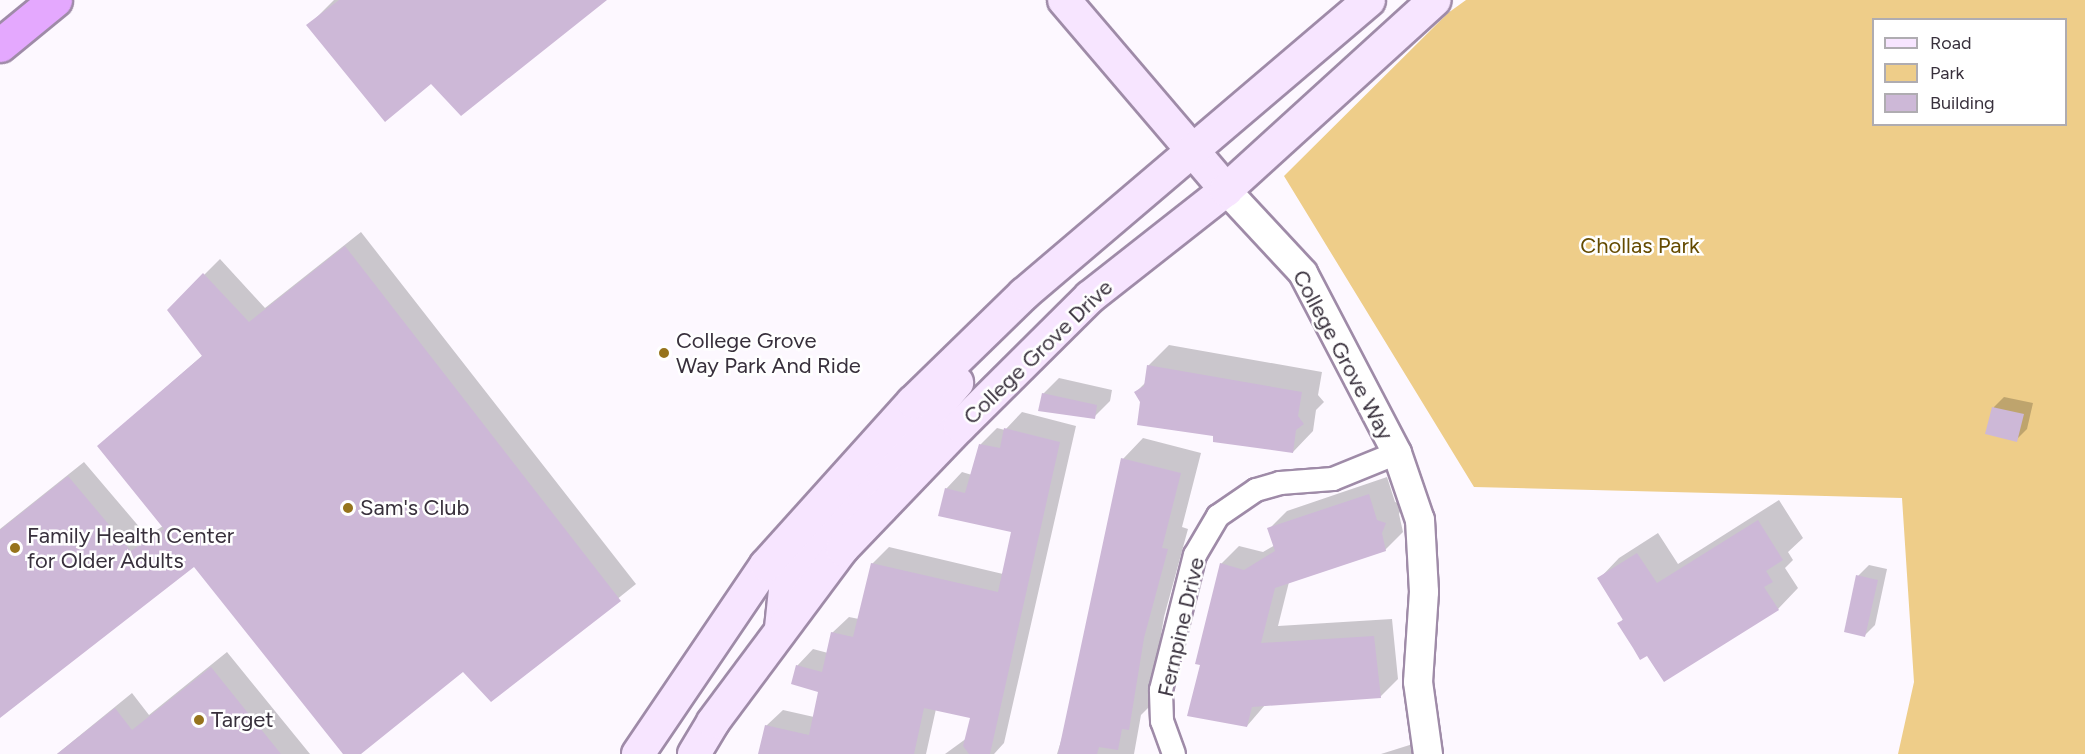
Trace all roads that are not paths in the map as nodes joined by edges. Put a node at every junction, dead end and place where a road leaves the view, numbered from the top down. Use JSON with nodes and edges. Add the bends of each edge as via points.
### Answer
{"nodes":[{"id":1,"x":55,"y":0,"type":"edge"},
{"id":2,"x":1064,"y":0,"type":"edge"},
{"id":3,"x":1369,"y":0,"type":"edge"},
{"id":4,"x":1435,"y":0,"type":"edge"},
{"id":5,"x":0,"y":45,"type":"edge"},
{"id":6,"x":1193,"y":151,"type":"junction"},
{"id":7,"x":1226,"y":190,"type":"junction"},
{"id":8,"x":973,"y":343,"type":"junction"},
{"id":9,"x":1397,"y":453,"type":"junction"},
{"id":10,"x":850,"y":472,"type":"junction"},
{"id":11,"x":881,"y":508,"type":"junction"},
{"id":12,"x":781,"y":632,"type":"junction"},
{"id":13,"x":638,"y":754,"type":"edge"},
{"id":14,"x":694,"y":754,"type":"edge"},
{"id":15,"x":1174,"y":754,"type":"edge"},
{"id":16,"x":1428,"y":754,"type":"edge"}],
"edges":[{"from":1,"to":5,"type":"highway"},
{"from":2,"to":6,"type":"main road","name":"College Grove Way"},
{"from":3,"to":6,"type":"main road","name":"College Grove Drive"},
{"from":4,"to":7,"type":"main road","name":"College Grove Drive"},
{"from":6,"to":7,"type":"main road","name":"College Grove Way"},
{"from":6,"to":8,"type":"main road","name":"College Grove Drive","via":[[1024,294]]},
{"from":7,"to":9,"type":"street","name":"College Grove Way","via":[[1303,273]]},
{"from":7,"to":11,"type":"main road","name":"College Grove Drive","via":[[1090,297]]},
{"from":8,"to":10,"type":"main road","name":"College Grove Drive"},
{"from":8,"to":11,"type":"main road","via":[[964,372],[949,394],[882,471]]},
{"from":9,"to":15,"type":"street","name":"Fernpine Drive","via":[[1334,479],[1280,483],[1256,490],[1218,516],[1195,555],[1161,690],[1162,721]]},
{"from":9,"to":16,"type":"street","name":"College Grove Way","via":[[1420,520],[1424,592],[1418,682]]},
{"from":10,"to":12,"type":"main road","via":[[854,488],[848,509],[785,589]]},
{"from":10,"to":13,"type":"main road","name":"College Grove Drive","via":[[766,565]]},
{"from":11,"to":12,"type":"main road","name":"College Grove Drive","via":[[842,549]]},
{"from":12,"to":14,"type":"main road","name":"College Grove Drive","via":[[713,722]]}]}
